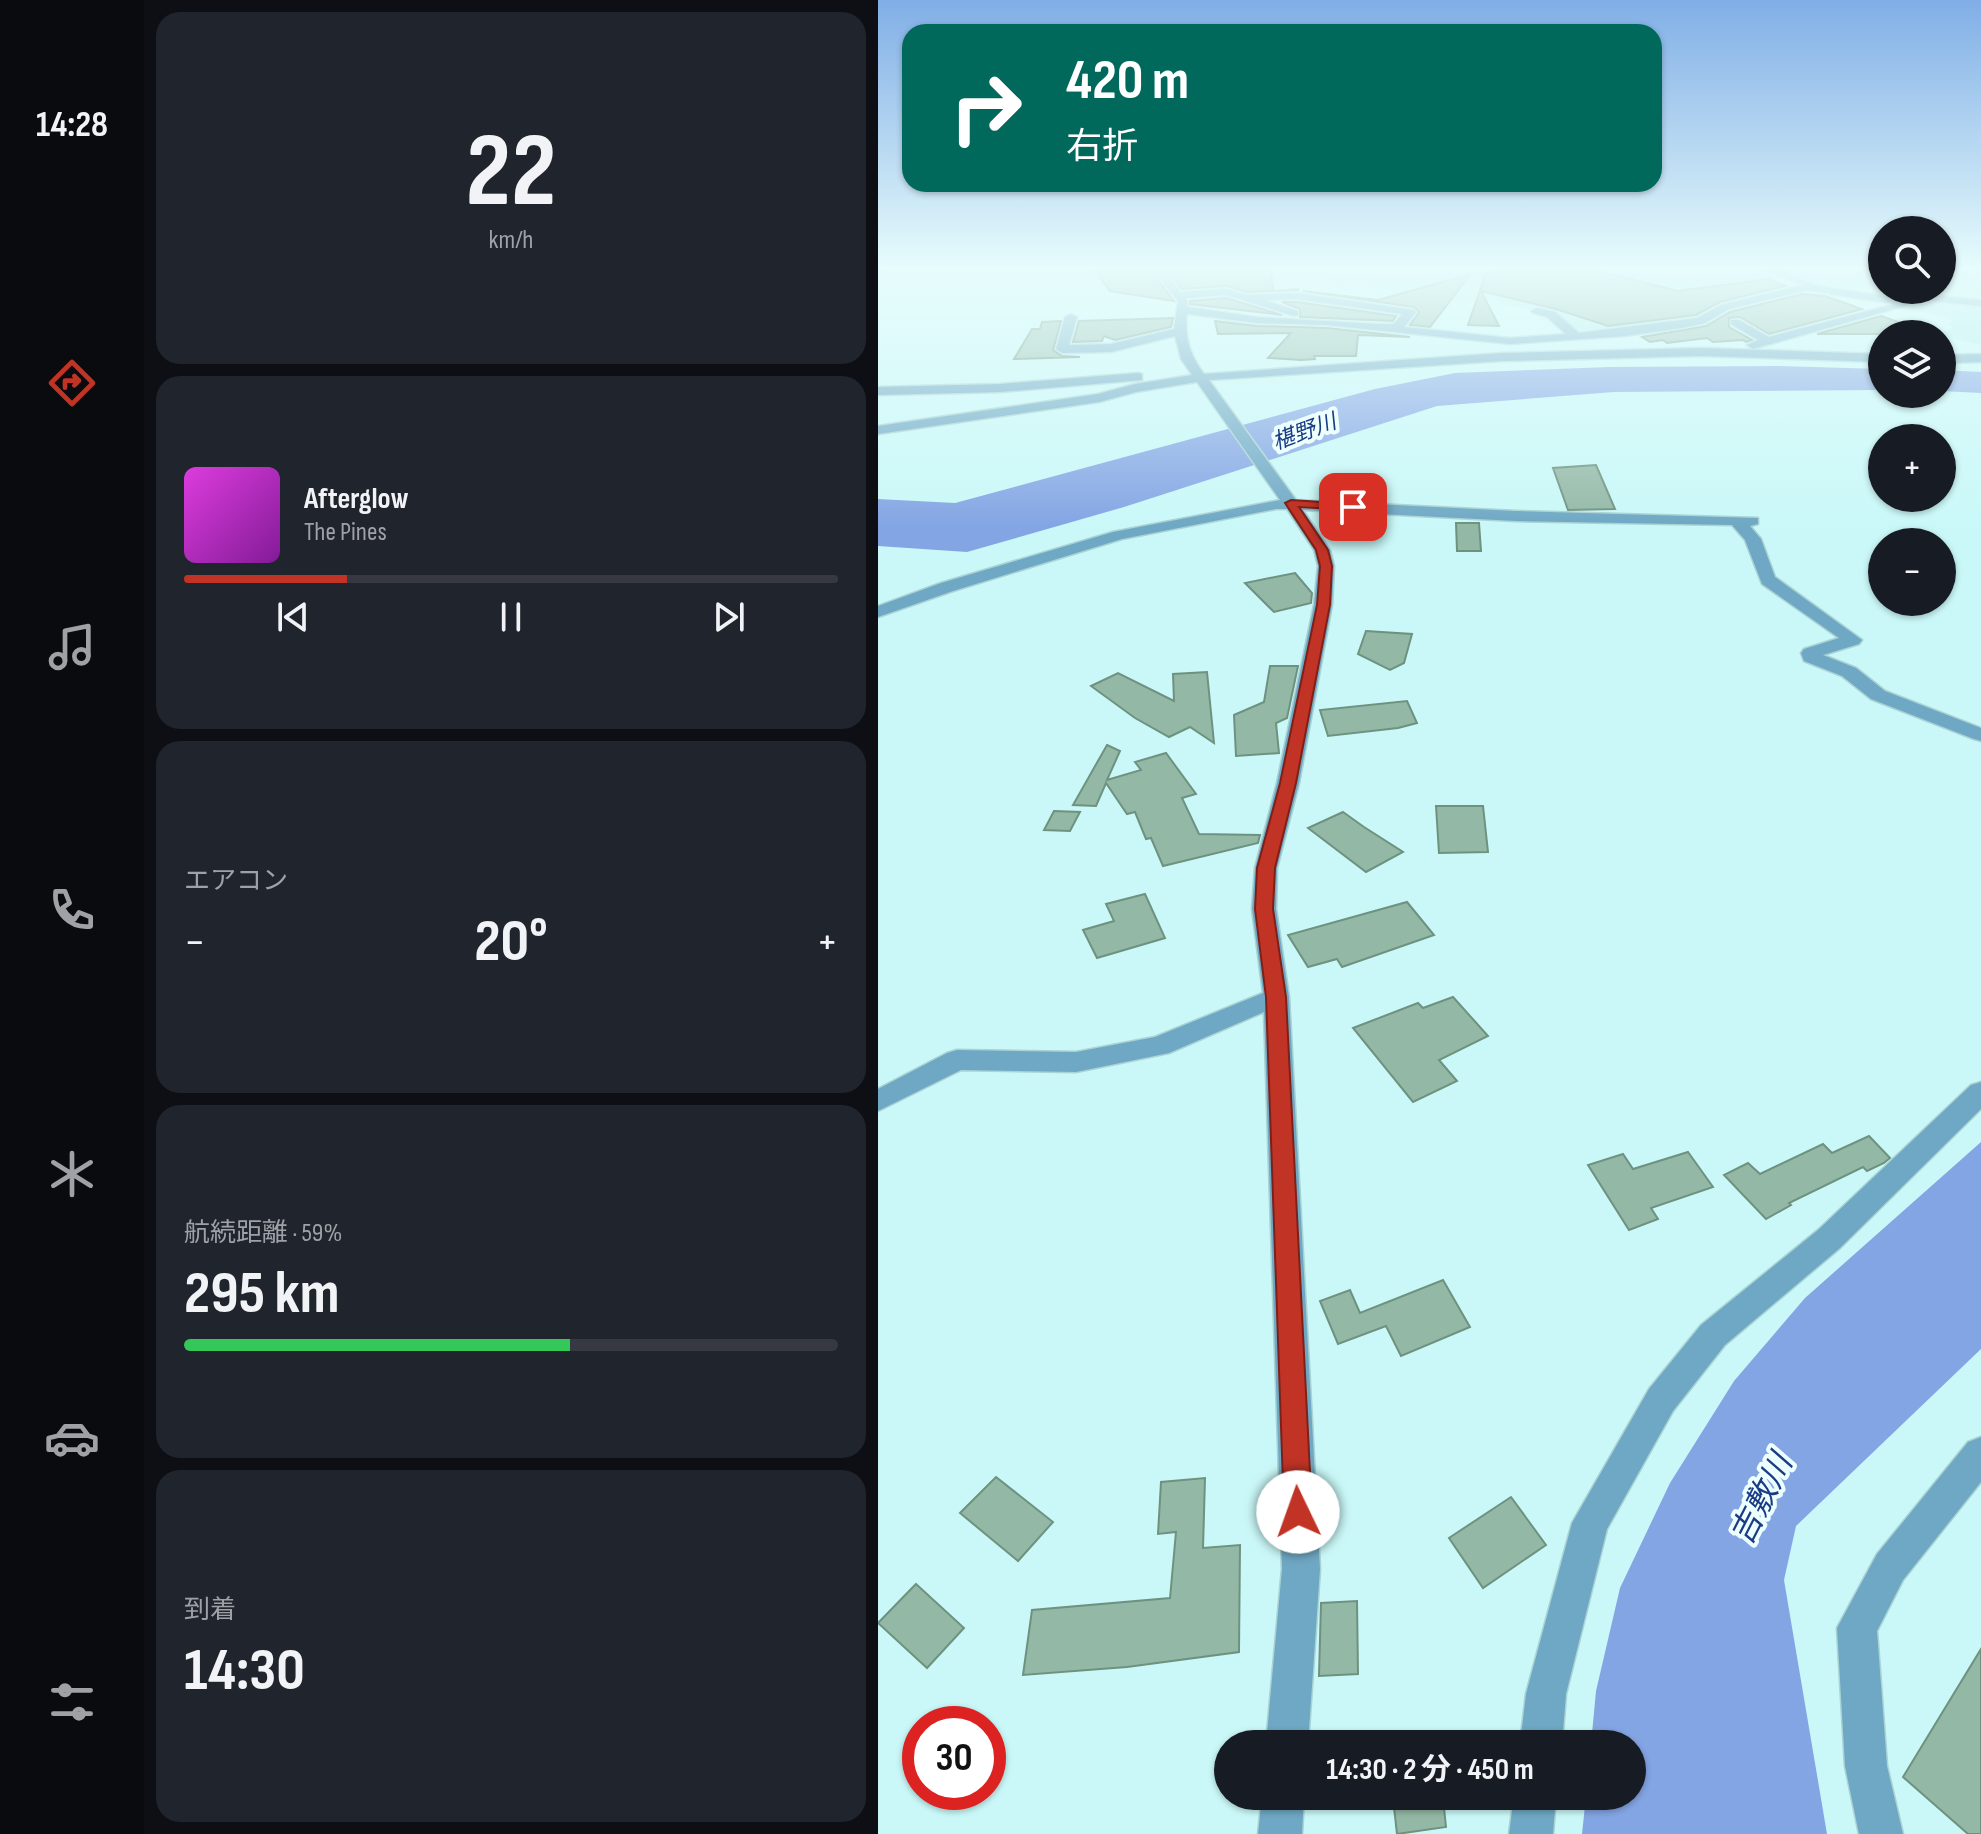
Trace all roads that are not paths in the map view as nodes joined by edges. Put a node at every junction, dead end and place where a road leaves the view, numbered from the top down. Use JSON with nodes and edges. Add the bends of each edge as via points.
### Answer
{"nodes":[{"id":1,"x":1186,"y":356,"type":"edge"},
{"id":2,"x":1577,"y":356,"type":"edge"},
{"id":3,"x":1820,"y":356,"type":"edge"},
{"id":4,"x":1868,"y":357,"type":"edge"},
{"id":5,"x":1981,"y":358,"type":"edge"},
{"id":6,"x":1956,"y":359,"type":"edge"},
{"id":7,"x":1199,"y":378,"type":"junction"},
{"id":8,"x":878,"y":391,"type":"edge"},
{"id":9,"x":878,"y":430,"type":"edge"},
{"id":10,"x":1288,"y":500,"type":"junction"},
{"id":11,"x":878,"y":612,"type":"edge"},
{"id":12,"x":1981,"y":735,"type":"edge"},
{"id":13,"x":1276,"y":997,"type":"junction"},
{"id":14,"x":1981,"y":1092,"type":"edge"},
{"id":15,"x":878,"y":1101,"type":"edge"},
{"id":16,"x":1981,"y":1454,"type":"edge"},
{"id":17,"x":1288,"y":1730,"type":"edge"},
{"id":18,"x":1542,"y":1730,"type":"edge"},
{"id":19,"x":1282,"y":1810,"type":"edge"},
{"id":20,"x":1534,"y":1810,"type":"edge"},
{"id":21,"x":1280,"y":1834,"type":"edge"},
{"id":22,"x":1531,"y":1834,"type":"edge"},
{"id":23,"x":1881,"y":1834,"type":"edge"}],
"edges":[{"from":1,"to":7,"type":"street"},
{"from":2,"to":7,"type":"street"},
{"from":3,"to":4,"type":"street"},
{"from":5,"to":6,"type":"street"},
{"from":7,"to":8,"type":"street"},
{"from":7,"to":9,"type":"street"},
{"from":7,"to":10,"type":"street"},
{"from":10,"to":11,"type":"street","via":[[1119,535]]},
{"from":10,"to":12,"type":"street","via":[[1516,516],[1745,521],[1768,580],[1853,640],[1810,653],[1811,657],[1849,672],[1878,695]]},
{"from":10,"to":13,"type":"street","via":[[1322,550],[1326,566],[1317,646],[1266,868],[1264,909]]},
{"from":13,"to":15,"type":"street","via":[[1160,1046],[1076,1062],[957,1060]]},
{"from":13,"to":17,"type":"street","via":[[1301,1569]]},
{"from":14,"to":18,"type":"street","via":[[1829,1239],[1713,1335],[1661,1400],[1590,1523],[1546,1694]]},
{"from":16,"to":23,"type":"street","via":[[1890,1567],[1857,1628],[1866,1766]]},
{"from":19,"to":21,"type":"street"},
{"from":20,"to":22,"type":"street"}]}
